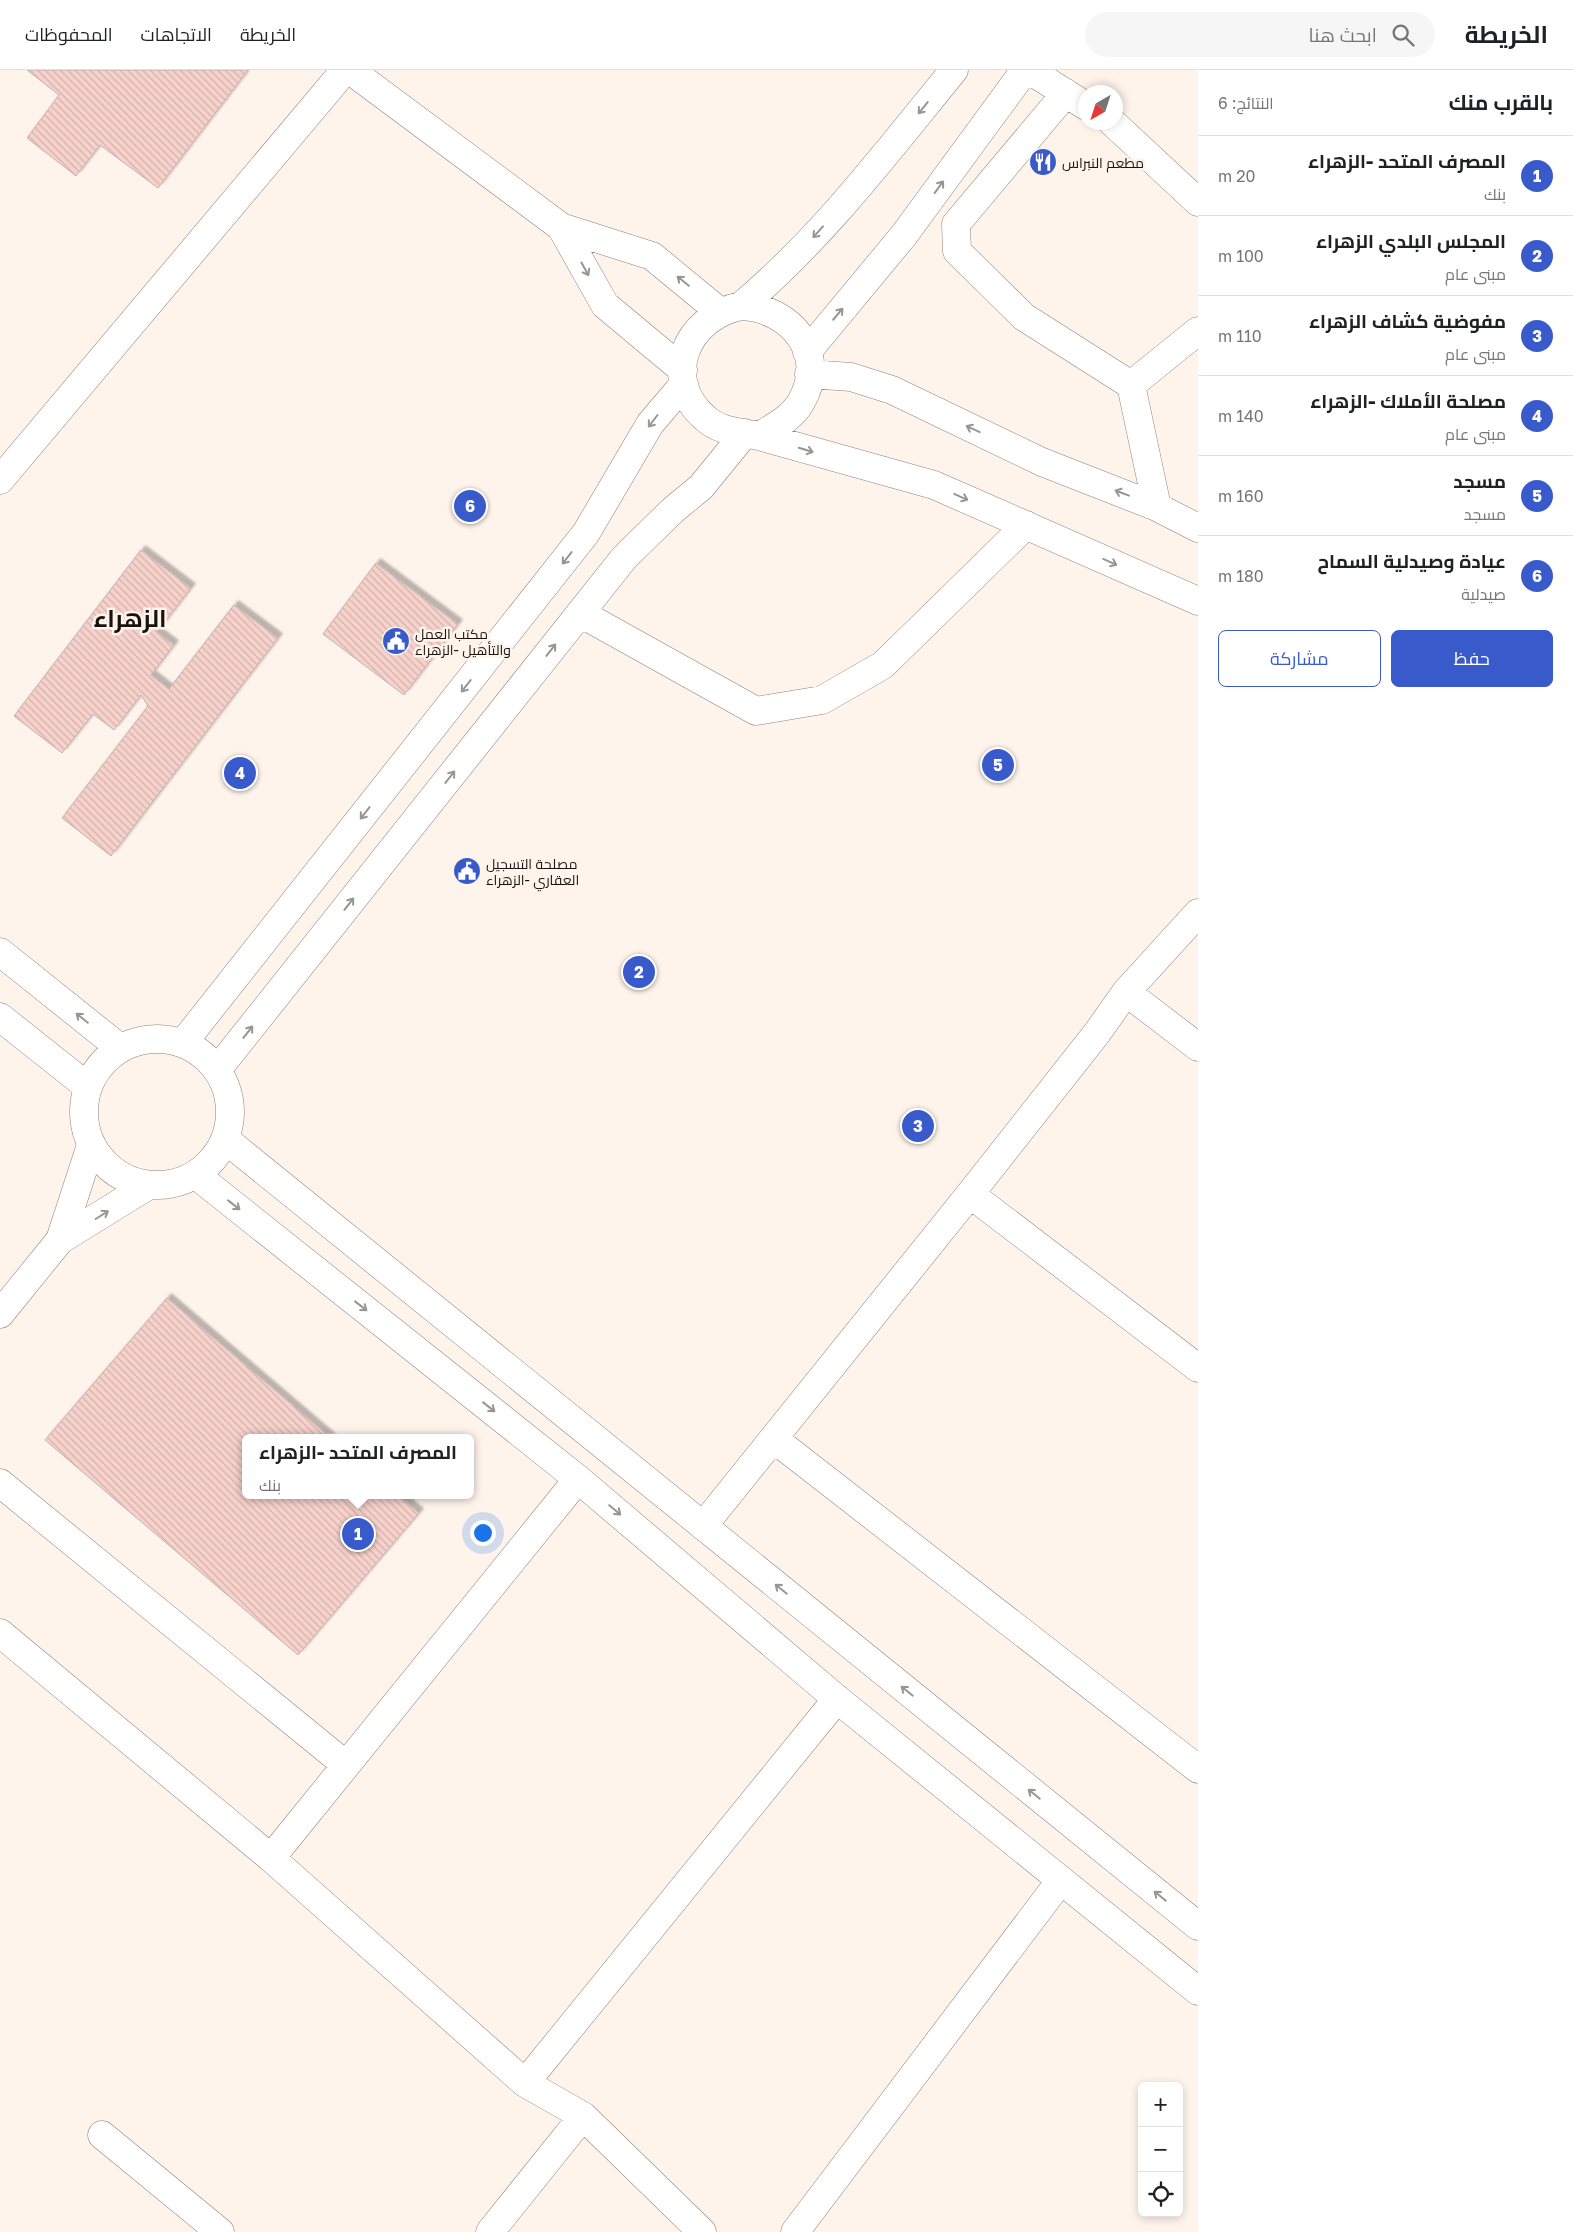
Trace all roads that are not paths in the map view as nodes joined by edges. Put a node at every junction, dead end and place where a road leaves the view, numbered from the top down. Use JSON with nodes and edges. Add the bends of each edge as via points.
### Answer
{"nodes":[{"id":1,"x":346,"y":70,"type":"edge"},
{"id":2,"x":350,"y":70,"type":"edge"},
{"id":3,"x":954,"y":70,"type":"edge"},
{"id":4,"x":1027,"y":70,"type":"edge"},
{"id":5,"x":1076,"y":99,"type":"edge"},
{"id":6,"x":1121,"y":130,"type":"edge"},
{"id":7,"x":1198,"y":200,"type":"edge"},
{"id":8,"x":561,"y":226,"type":"junction"},
{"id":9,"x":730,"y":309,"type":"junction"},
{"id":10,"x":1198,"y":331,"type":"edge"},
{"id":11,"x":808,"y":363,"type":"junction"},
{"id":12,"x":683,"y":377,"type":"junction"},
{"id":13,"x":1131,"y":386,"type":"junction"},
{"id":14,"x":752,"y":434,"type":"junction"},
{"id":15,"x":0,"y":480,"type":"edge"},
{"id":16,"x":1157,"y":507,"type":"junction"},
{"id":17,"x":1026,"y":525,"type":"junction"},
{"id":18,"x":1198,"y":528,"type":"edge"},
{"id":19,"x":1198,"y":601,"type":"edge"},
{"id":20,"x":580,"y":613,"type":"junction"},
{"id":21,"x":1198,"y":913,"type":"edge"},
{"id":22,"x":0,"y":952,"type":"edge"},
{"id":23,"x":1126,"y":992,"type":"junction"},
{"id":24,"x":0,"y":1017,"type":"edge"},
{"id":25,"x":183,"y":1043,"type":"junction"},
{"id":26,"x":1198,"y":1047,"type":"edge"},
{"id":27,"x":120,"y":1048,"type":"junction"},
{"id":28,"x":218,"y":1070,"type":"junction"},
{"id":29,"x":88,"y":1087,"type":"junction"},
{"id":30,"x":226,"y":1140,"type":"junction"},
{"id":31,"x":91,"y":1144,"type":"junction"},
{"id":32,"x":196,"y":1175,"type":"junction"},
{"id":33,"x":149,"y":1186,"type":"junction"},
{"id":34,"x":970,"y":1194,"type":"junction"},
{"id":35,"x":60,"y":1240,"type":"junction"},
{"id":36,"x":0,"y":1314,"type":"edge"},
{"id":37,"x":1198,"y":1368,"type":"edge"},
{"id":38,"x":774,"y":1439,"type":"junction"},
{"id":39,"x":578,"y":1479,"type":"junction"},
{"id":40,"x":0,"y":1483,"type":"edge"},
{"id":41,"x":703,"y":1526,"type":"junction"},
{"id":42,"x":0,"y":1633,"type":"edge"},
{"id":43,"x":836,"y":1699,"type":"junction"},
{"id":44,"x":346,"y":1765,"type":"junction"},
{"id":45,"x":1198,"y":1769,"type":"edge"},
{"id":46,"x":271,"y":1858,"type":"junction"},
{"id":47,"x":1061,"y":1880,"type":"junction"},
{"id":48,"x":1198,"y":1926,"type":"edge"},
{"id":49,"x":1198,"y":1991,"type":"edge"},
{"id":50,"x":526,"y":2083,"type":"junction"},
{"id":51,"x":583,"y":2116,"type":"junction"},
{"id":52,"x":102,"y":2135,"type":"dead end"},
{"id":53,"x":220,"y":2232,"type":"edge"},
{"id":54,"x":490,"y":2232,"type":"edge"},
{"id":55,"x":702,"y":2232,"type":"edge"},
{"id":56,"x":795,"y":2232,"type":"edge"}],
"edges":[{"from":1,"to":15,"type":"street"},
{"from":2,"to":8,"type":"street"},
{"from":3,"to":9,"type":"street","one_way":true,"via":[[850,196],[779,274]]},
{"from":4,"to":5,"type":"street"},
{"from":11,"to":4,"type":"street","one_way":true},
{"from":5,"to":13,"type":"street","via":[[956,224],[957,251],[1024,317]]},
{"from":6,"to":7,"type":"street"},
{"from":9,"to":8,"type":"street","one_way":true,"via":[[652,256]]},
{"from":8,"to":12,"type":"street","one_way":true,"via":[[605,305]]},
{"from":9,"to":11,"type":"street","via":[[755,307],[782,318],[802,339]]},
{"from":9,"to":12,"type":"street","via":[[697,329],[684,356]]},
{"from":10,"to":13,"type":"street"},
{"from":11,"to":14,"type":"street","via":[[807,388],[801,403],[791,415]]},
{"from":16,"to":11,"type":"street","one_way":true,"via":[[1042,462],[892,390]]},
{"from":12,"to":14,"type":"street","via":[[688,397],[706,419],[731,431]]},
{"from":12,"to":25,"type":"street","one_way":true,"via":[[650,424],[586,533]]},
{"from":13,"to":16,"type":"street"},
{"from":14,"to":17,"type":"street","one_way":true,"via":[[934,485]]},
{"from":14,"to":20,"type":"street","via":[[701,487],[624,558]]},
{"from":16,"to":18,"type":"street"},
{"from":17,"to":19,"type":"street","one_way":true},
{"from":17,"to":20,"type":"street","via":[[883,665],[822,700],[756,711]]},
{"from":28,"to":20,"type":"street","one_way":true},
{"from":21,"to":23,"type":"street"},
{"from":27,"to":22,"type":"street","one_way":true},
{"from":23,"to":26,"type":"street"},
{"from":23,"to":34,"type":"street"},
{"from":24,"to":29,"type":"street"},
{"from":25,"to":27,"type":"street","via":[[151,1039]]},
{"from":25,"to":28,"type":"street","via":[[202,1054]]},
{"from":27,"to":29,"type":"street","via":[[100,1065]]},
{"from":28,"to":30,"type":"street","via":[[230,1104]]},
{"from":29,"to":31,"type":"street","via":[[84,1116]]},
{"from":30,"to":32,"type":"street","via":[[214,1160]]},
{"from":30,"to":41,"type":"street"},
{"from":31,"to":33,"type":"street","via":[[105,1164],[125,1179]]},
{"from":31,"to":35,"type":"street"},
{"from":32,"to":33,"type":"street","via":[[174,1184]]},
{"from":32,"to":39,"type":"street","one_way":true},
{"from":35,"to":33,"type":"street","one_way":true},
{"from":34,"to":37,"type":"street"},
{"from":34,"to":38,"type":"street"},
{"from":35,"to":36,"type":"street"},
{"from":38,"to":41,"type":"street"},
{"from":38,"to":45,"type":"street"},
{"from":39,"to":43,"type":"street","one_way":true},
{"from":39,"to":44,"type":"street"},
{"from":40,"to":44,"type":"street"},
{"from":48,"to":41,"type":"street","one_way":true},
{"from":42,"to":46,"type":"street"},
{"from":43,"to":47,"type":"street"},
{"from":43,"to":50,"type":"street"},
{"from":44,"to":46,"type":"street"},
{"from":46,"to":50,"type":"street"},
{"from":47,"to":49,"type":"street"},
{"from":47,"to":56,"type":"street"},
{"from":50,"to":51,"type":"street"},
{"from":51,"to":54,"type":"street"},
{"from":51,"to":55,"type":"street"},
{"from":52,"to":53,"type":"street"}]}
